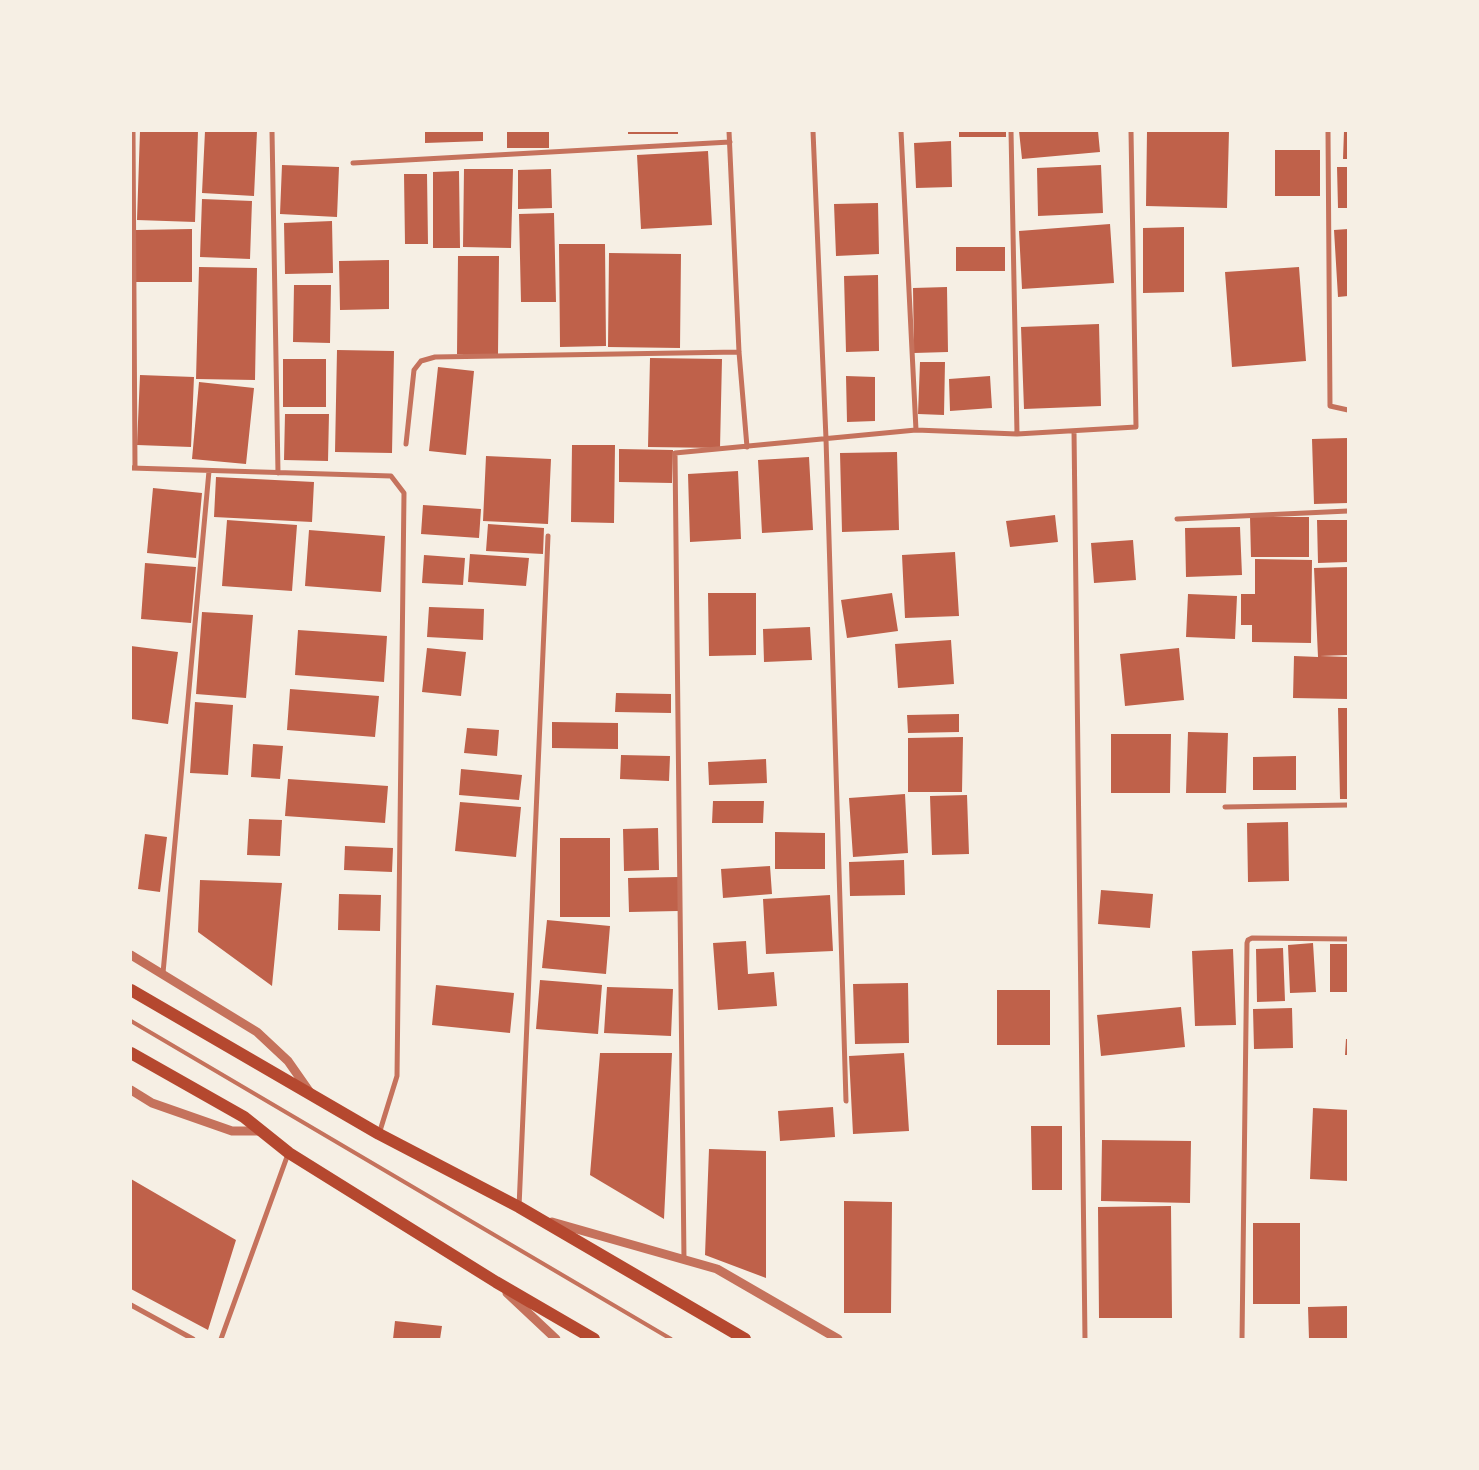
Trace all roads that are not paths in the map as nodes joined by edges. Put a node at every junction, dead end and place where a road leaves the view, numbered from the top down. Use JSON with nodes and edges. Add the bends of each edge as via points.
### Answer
{"nodes":[{"id":1,"x":133,"y":131,"type":"edge"},
{"id":2,"x":272,"y":131,"type":"edge"},
{"id":3,"x":729,"y":131,"type":"edge"},
{"id":4,"x":814,"y":131,"type":"edge"},
{"id":5,"x":901,"y":131,"type":"edge"},
{"id":6,"x":1011,"y":131,"type":"edge"},
{"id":7,"x":1131,"y":131,"type":"edge"},
{"id":8,"x":1328,"y":131,"type":"edge"},
{"id":9,"x":730,"y":142,"type":"junction"},
{"id":10,"x":353,"y":163,"type":"dead end"},
{"id":11,"x":739,"y":352,"type":"junction"},
{"id":12,"x":1348,"y":410,"type":"edge"},
{"id":13,"x":916,"y":430,"type":"junction"},
{"id":14,"x":1074,"y":431,"type":"junction"},
{"id":15,"x":1017,"y":434,"type":"junction"},
{"id":16,"x":826,"y":439,"type":"junction"},
{"id":17,"x":406,"y":444,"type":"dead end"},
{"id":18,"x":747,"y":447,"type":"junction"},
{"id":19,"x":133,"y":468,"type":"edge"},
{"id":20,"x":209,"y":471,"type":"junction"},
{"id":21,"x":278,"y":473,"type":"junction"},
{"id":22,"x":1348,"y":511,"type":"edge"},
{"id":23,"x":1177,"y":520,"type":"dead end"},
{"id":24,"x":548,"y":536,"type":"dead end"},
{"id":25,"x":1348,"y":805,"type":"edge"},
{"id":26,"x":1225,"y":807,"type":"dead end"},
{"id":27,"x":1348,"y":939,"type":"edge"},
{"id":28,"x":131,"y":955,"type":"edge"},
{"id":29,"x":163,"y":973,"type":"junction"},
{"id":30,"x":131,"y":990,"type":"edge"},
{"id":31,"x":131,"y":1021,"type":"edge"},
{"id":32,"x":131,"y":1053,"type":"edge"},
{"id":33,"x":131,"y":1090,"type":"edge"},
{"id":34,"x":313,"y":1097,"type":"junction"},
{"id":35,"x":846,"y":1101,"type":"dead end"},
{"id":36,"x":261,"y":1131,"type":"junction"},
{"id":37,"x":379,"y":1134,"type":"junction"},
{"id":38,"x":289,"y":1153,"type":"junction"},
{"id":39,"x":519,"y":1208,"type":"junction"},
{"id":40,"x":535,"y":1218,"type":"junction"},
{"id":41,"x":684,"y":1260,"type":"junction"},
{"id":42,"x":496,"y":1282,"type":"junction"},
{"id":43,"x":131,"y":1305,"type":"edge"},
{"id":44,"x":193,"y":1339,"type":"edge"},
{"id":45,"x":221,"y":1339,"type":"edge"},
{"id":46,"x":556,"y":1339,"type":"edge"},
{"id":47,"x":594,"y":1339,"type":"edge"},
{"id":48,"x":671,"y":1339,"type":"edge"},
{"id":49,"x":745,"y":1339,"type":"edge"},
{"id":50,"x":838,"y":1339,"type":"edge"},
{"id":51,"x":1085,"y":1339,"type":"edge"},
{"id":52,"x":1242,"y":1339,"type":"edge"}],
"edges":[{"from":1,"to":19,"type":"street"},
{"from":2,"to":21,"type":"street"},
{"from":3,"to":9,"type":"street"},
{"from":4,"to":16,"type":"street"},
{"from":5,"to":13,"type":"street"},
{"from":6,"to":15,"type":"street"},
{"from":7,"to":14,"type":"street","via":[[1136,427]]},
{"from":8,"to":12,"type":"street","via":[[1330,406]]},
{"from":9,"to":10,"type":"street"},
{"from":9,"to":11,"type":"street"},
{"from":11,"to":17,"type":"street","via":[[435,357],[421,361],[414,370]]},
{"from":11,"to":18,"type":"street"},
{"from":13,"to":15,"type":"street"},
{"from":13,"to":16,"type":"street"},
{"from":14,"to":15,"type":"street"},
{"from":14,"to":51,"type":"street"},
{"from":16,"to":18,"type":"street"},
{"from":16,"to":35,"type":"street"},
{"from":18,"to":41,"type":"street","via":[[675,454]]},
{"from":19,"to":20,"type":"street"},
{"from":20,"to":21,"type":"street"},
{"from":20,"to":29,"type":"street"},
{"from":21,"to":37,"type":"street","via":[[391,476],[404,493],[397,1076]]},
{"from":22,"to":23,"type":"street"},
{"from":24,"to":39,"type":"street"},
{"from":25,"to":26,"type":"street"},
{"from":27,"to":52,"type":"street","via":[[1252,938],[1247,943]]},
{"from":28,"to":29,"type":"street"},
{"from":29,"to":34,"type":"street","via":[[257,1032],[288,1060]]},
{"from":30,"to":34,"type":"main road"},
{"from":31,"to":48,"type":"lane"},
{"from":32,"to":36,"type":"main road","via":[[244,1117]]},
{"from":33,"to":36,"type":"street","via":[[152,1103],[232,1131]]},
{"from":34,"to":37,"type":"main road"},
{"from":36,"to":38,"type":"main road"},
{"from":37,"to":39,"type":"main road"},
{"from":38,"to":42,"type":"main road"},
{"from":38,"to":45,"type":"street"},
{"from":39,"to":40,"type":"main road"},
{"from":40,"to":41,"type":"street"},
{"from":40,"to":49,"type":"main road"},
{"from":41,"to":50,"type":"street","via":[[718,1269]]},
{"from":42,"to":46,"type":"street"},
{"from":42,"to":47,"type":"main road"},
{"from":43,"to":44,"type":"street"}]}
